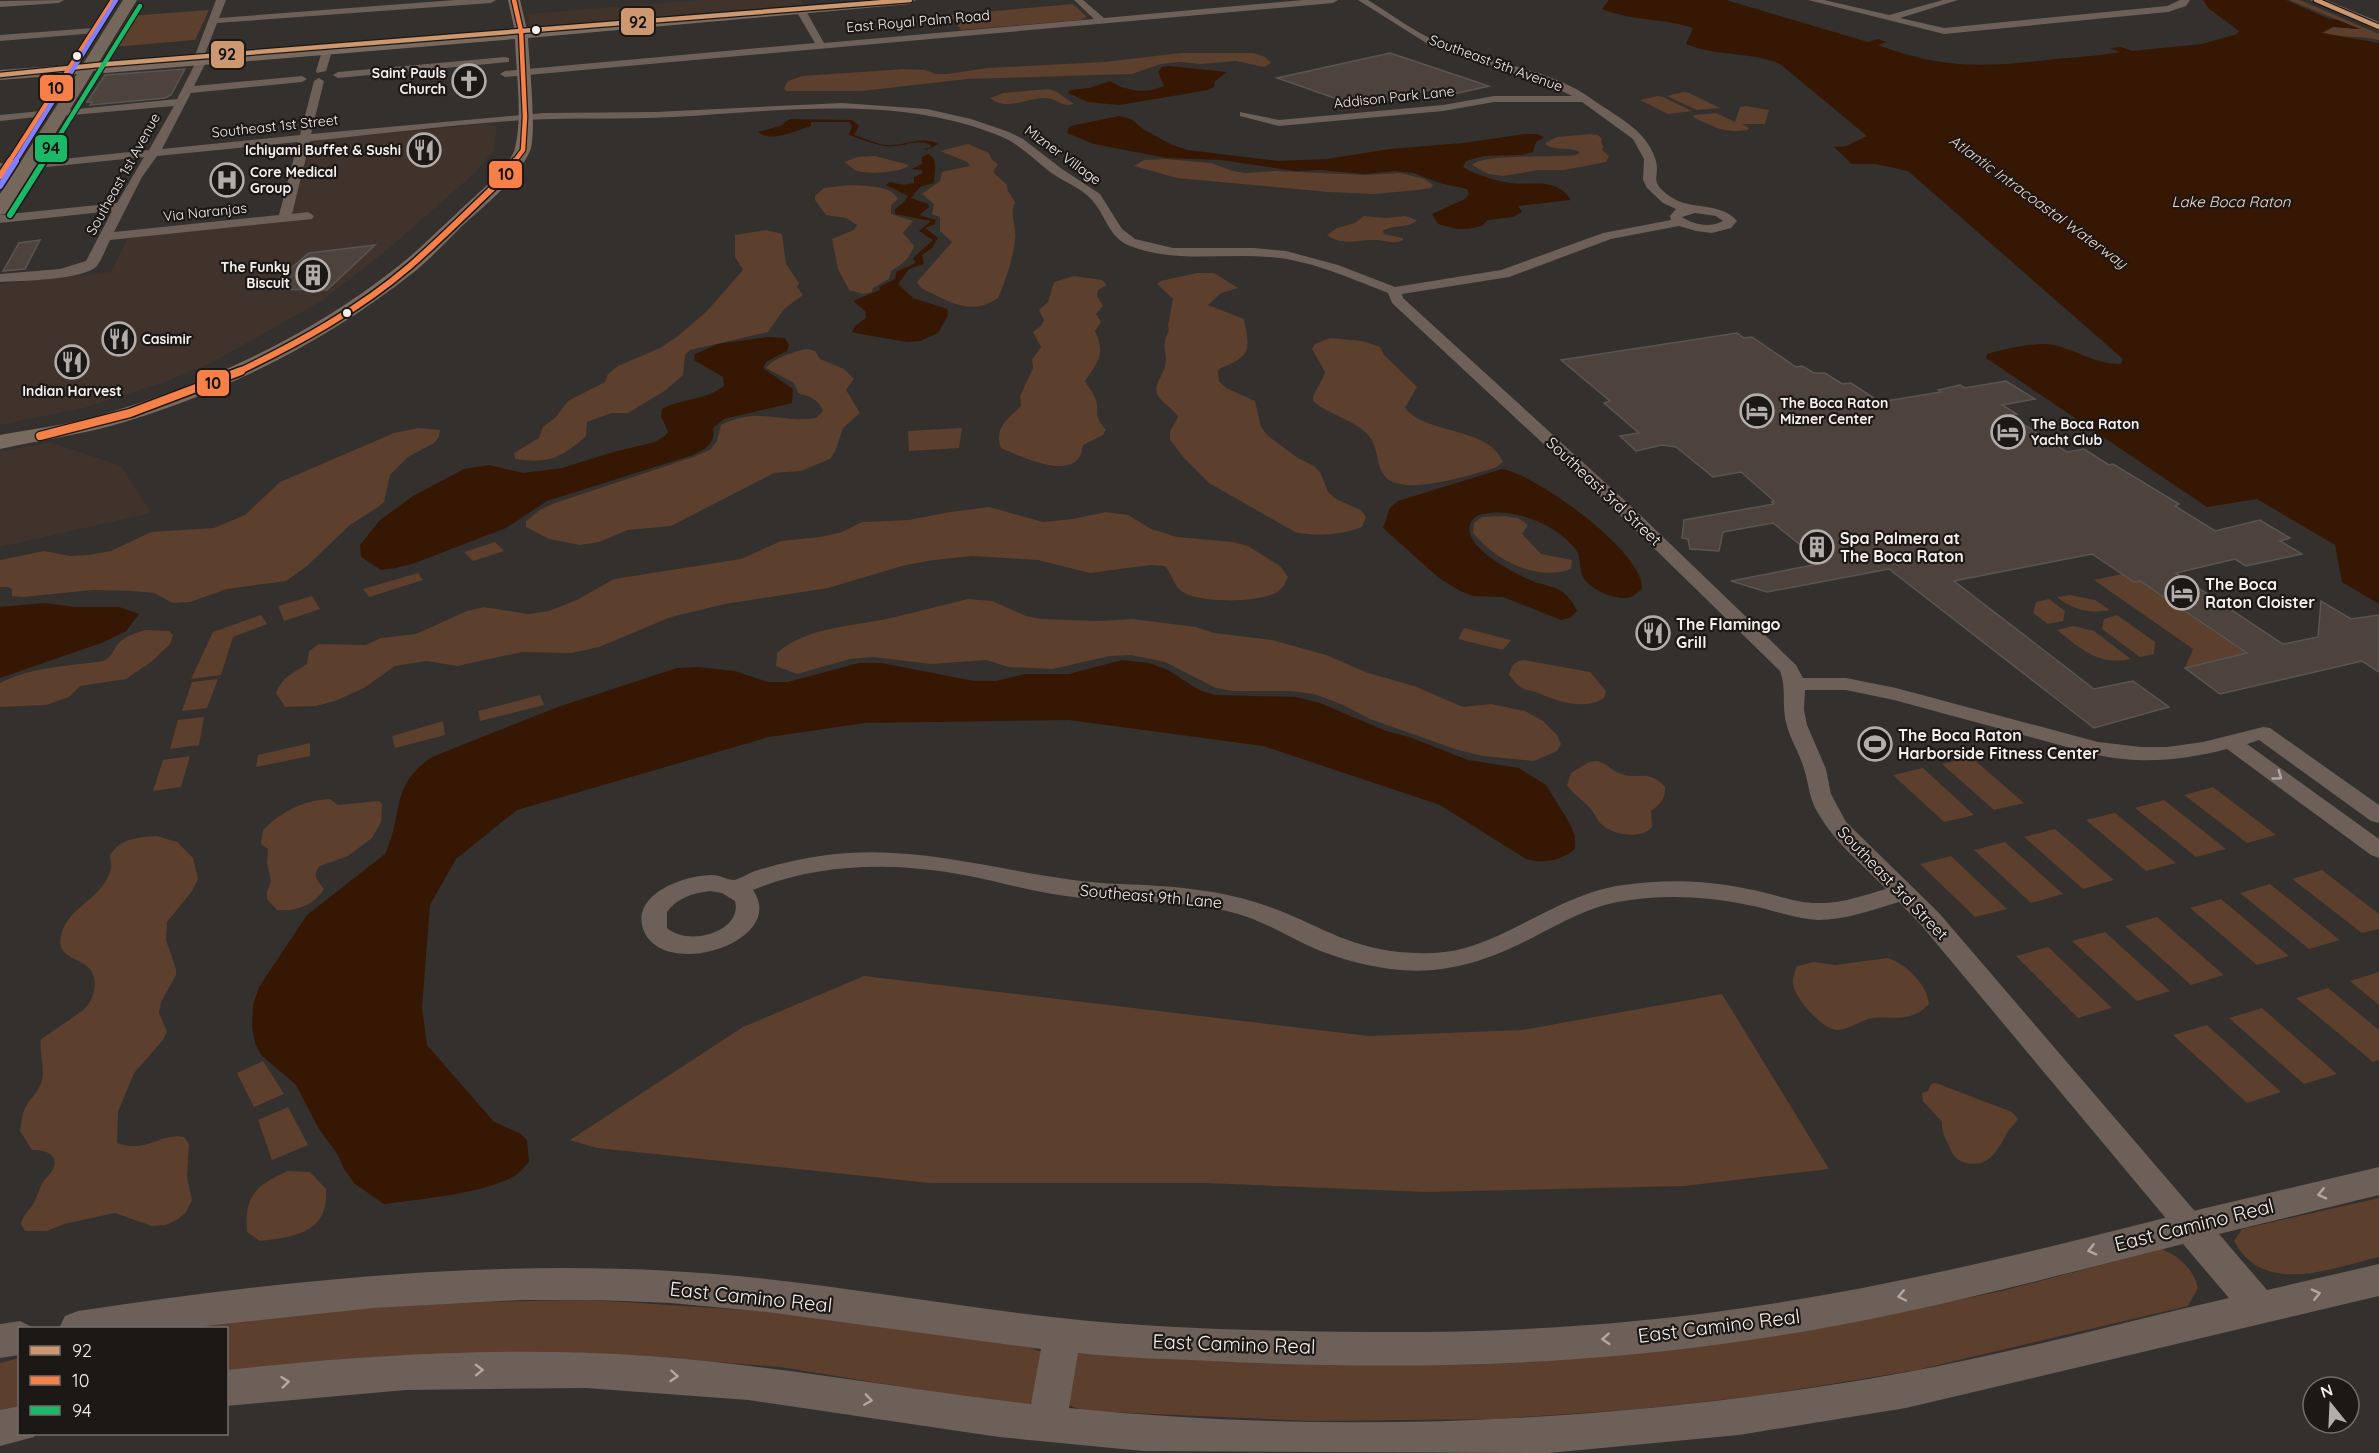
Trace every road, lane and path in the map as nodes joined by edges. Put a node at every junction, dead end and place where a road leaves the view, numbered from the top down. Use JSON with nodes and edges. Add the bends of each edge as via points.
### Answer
{"nodes":[{"id":1,"x":59,"y":0,"type":"edge"},
{"id":2,"x":113,"y":0,"type":"edge"},
{"id":3,"x":130,"y":0,"type":"edge"},
{"id":4,"x":221,"y":0,"type":"edge"},
{"id":5,"x":491,"y":0,"type":"edge"},
{"id":6,"x":514,"y":0,"type":"edge"},
{"id":7,"x":910,"y":0,"type":"edge"},
{"id":8,"x":1078,"y":0,"type":"edge"},
{"id":9,"x":1333,"y":0,"type":"edge"},
{"id":10,"x":1362,"y":0,"type":"edge"},
{"id":11,"x":1813,"y":0,"type":"edge"},
{"id":12,"x":1953,"y":0,"type":"edge"},
{"id":13,"x":2185,"y":0,"type":"edge"},
{"id":14,"x":2316,"y":0,"type":"edge"},
{"id":15,"x":2126,"y":2,"type":"dead end"},
{"id":16,"x":0,"y":4,"type":"edge"},
{"id":17,"x":800,"y":9,"type":"junction"},
{"id":18,"x":2168,"y":9,"type":"junction"},
{"id":19,"x":1886,"y":18,"type":"junction"},
{"id":20,"x":1101,"y":20,"type":"junction"},
{"id":21,"x":212,"y":21,"type":"junction"},
{"id":22,"x":508,"y":24,"type":"edge"},
{"id":23,"x":2379,"y":27,"type":"edge"},
{"id":24,"x":93,"y":31,"type":"junction"},
{"id":25,"x":0,"y":38,"type":"edge"},
{"id":26,"x":821,"y":45,"type":"junction"},
{"id":27,"x":327,"y":51,"type":"junction"},
{"id":28,"x":200,"y":60,"type":"junction"},
{"id":29,"x":93,"y":68,"type":"junction"},
{"id":30,"x":511,"y":69,"type":"junction"},
{"id":31,"x":70,"y":70,"type":"junction"},
{"id":32,"x":0,"y":75,"type":"edge"},
{"id":33,"x":320,"y":76,"type":"junction"},
{"id":34,"x":187,"y":87,"type":"junction"},
{"id":35,"x":1585,"y":99,"type":"junction"},
{"id":36,"x":179,"y":102,"type":"junction"},
{"id":37,"x":61,"y":113,"type":"junction"},
{"id":38,"x":41,"y":114,"type":"junction"},
{"id":39,"x":1244,"y":114,"type":"dead end"},
{"id":40,"x":0,"y":118,"type":"edge"},
{"id":41,"x":511,"y":129,"type":"junction"},
{"id":42,"x":305,"y":138,"type":"junction"},
{"id":43,"x":153,"y":153,"type":"junction"},
{"id":44,"x":11,"y":168,"type":"edge"},
{"id":45,"x":121,"y":206,"type":"junction"},
{"id":46,"x":0,"y":209,"type":"edge"},
{"id":47,"x":308,"y":216,"type":"dead end"},
{"id":48,"x":285,"y":218,"type":"junction"},
{"id":49,"x":0,"y":219,"type":"edge"},
{"id":50,"x":106,"y":237,"type":"junction"},
{"id":51,"x":0,"y":279,"type":"edge"},
{"id":52,"x":1394,"y":291,"type":"junction"},
{"id":53,"x":0,"y":431,"type":"edge"},
{"id":54,"x":0,"y":442,"type":"edge"},
{"id":55,"x":1795,"y":684,"type":"junction"},
{"id":56,"x":2230,"y":741,"type":"junction"},
{"id":57,"x":2379,"y":816,"type":"edge"},
{"id":58,"x":2379,"y":850,"type":"edge"},
{"id":59,"x":736,"y":888,"type":"dead end"},
{"id":60,"x":1904,"y":892,"type":"junction"},
{"id":61,"x":2379,"y":1180,"type":"edge"},
{"id":62,"x":2189,"y":1226,"type":"junction"},
{"id":63,"x":2379,"y":1280,"type":"edge"},
{"id":64,"x":2259,"y":1307,"type":"junction"},
{"id":65,"x":90,"y":1327,"type":"edge"},
{"id":66,"x":1062,"y":1335,"type":"junction"},
{"id":67,"x":18,"y":1338,"type":"edge"},
{"id":68,"x":0,"y":1341,"type":"edge"},
{"id":69,"x":228,"y":1388,"type":"edge"},
{"id":70,"x":18,"y":1424,"type":"edge"},
{"id":71,"x":1047,"y":1425,"type":"junction"},
{"id":72,"x":0,"y":1428,"type":"edge"}],
"edges":[{"from":1,"to":16,"type":"street"},
{"from":2,"to":24,"type":"main road"},
{"from":3,"to":29,"type":"main road"},
{"from":4,"to":21,"type":"street","name":"Southeast 1st Avenue"},
{"from":5,"to":21,"type":"street"},
{"from":6,"to":22,"type":"main road"},
{"from":7,"to":17,"type":"main road"},
{"from":8,"to":20,"type":"street"},
{"from":9,"to":20,"type":"street","name":"East Royal Palm Road"},
{"from":10,"to":35,"type":"street","name":"Southeast 5th Avenue","via":[[1434,44]]},
{"from":11,"to":19,"type":"street"},
{"from":12,"to":19,"type":"street"},
{"from":13,"to":18,"type":"street"},
{"from":14,"to":23,"type":"main road"},
{"from":15,"to":18,"type":"street"},
{"from":17,"to":22,"type":"main road"},
{"from":17,"to":26,"type":"street"},
{"from":18,"to":19,"type":"street","via":[[1957,31]]},
{"from":20,"to":26,"type":"street","name":"East Royal Palm Road"},
{"from":21,"to":28,"type":"street","name":"Southeast 1st Avenue"},
{"from":22,"to":27,"type":"main road"},
{"from":22,"to":28,"type":"main road"},
{"from":22,"to":30,"type":"main road"},
{"from":24,"to":25,"type":"street"},
{"from":24,"to":31,"type":"main road"},
{"from":26,"to":30,"type":"street","name":"East Royal Palm Road"},
{"from":27,"to":28,"type":"main road"},
{"from":27,"to":33,"type":"street"},
{"from":28,"to":29,"type":"main road"},
{"from":28,"to":34,"type":"street","name":"Southeast 1st Avenue"},
{"from":29,"to":31,"type":"main road"},
{"from":29,"to":37,"type":"main road"},
{"from":30,"to":33,"type":"street","name":"East Royal Palm Road"},
{"from":30,"to":41,"type":"main road"},
{"from":31,"to":32,"type":"main road"},
{"from":31,"to":38,"type":"main road"},
{"from":33,"to":34,"type":"street"},
{"from":33,"to":42,"type":"street"},
{"from":34,"to":36,"type":"street","name":"Southeast 1st Avenue"},
{"from":35,"to":39,"type":"street","name":"Addison Park Lane","via":[[1494,99],[1443,108],[1279,123]]},
{"from":35,"to":52,"type":"street","name":"Southeast 5th Avenue","via":[[1637,137],[1650,159],[1649,180],[1653,188],[1684,216],[1608,236],[1504,274]]},
{"from":36,"to":37,"type":"street"},
{"from":36,"to":43,"type":"street","name":"Southeast 1st Avenue"},
{"from":37,"to":44,"type":"main road"},
{"from":38,"to":40,"type":"street"},
{"from":38,"to":44,"type":"main road"},
{"from":41,"to":42,"type":"street","name":"Southeast 1st Street"},
{"from":41,"to":52,"type":"street","name":"Mizner Village","via":[[569,114],[652,115],[741,108],[903,110],[957,119],[994,129],[1024,143],[1057,171],[1095,195],[1115,232],[1130,242],[1167,252],[1254,252],[1299,257]]},
{"from":41,"to":53,"type":"main road","via":[[481,178],[365,282],[298,326],[231,361],[140,398],[55,422]]},
{"from":41,"to":54,"type":"main road","via":[[523,150],[504,177],[409,267],[351,310],[282,351],[191,392],[100,422]]},
{"from":42,"to":43,"type":"street","name":"Southeast 1st Street"},
{"from":42,"to":48,"type":"street"},
{"from":43,"to":44,"type":"street","name":"Southeast 1st Street"},
{"from":43,"to":45,"type":"street","name":"Southeast 1st Avenue"},
{"from":44,"to":46,"type":"main road"},
{"from":45,"to":49,"type":"street"},
{"from":45,"to":50,"type":"street","name":"Southeast 1st Avenue"},
{"from":47,"to":48,"type":"street","name":"Via Naranjas"},
{"from":48,"to":50,"type":"street","name":"Via Naranjas"},
{"from":50,"to":51,"type":"street","name":"Southeast 1st Avenue","via":[[95,259],[86,267]]},
{"from":52,"to":55,"type":"street","name":"Southeast 3rd Street","via":[[1397,300],[1705,586],[1789,669]]},
{"from":55,"to":56,"type":"street","via":[[1846,684],[1896,694],[2097,748],[2165,754]]},
{"from":55,"to":60,"type":"street","name":"Southeast 3rd Street","via":[[1797,725],[1828,812],[1838,827]]},
{"from":56,"to":57,"type":"street","via":[[2263,733]]},
{"from":56,"to":58,"type":"street","one_way":true},
{"from":59,"to":60,"type":"street","name":"Southeast 9th Lane","via":[[804,865],[840,860],[913,860],[1074,889],[1220,901],[1260,912],[1358,954],[1418,962],[1474,955],[1566,910],[1615,894],[1723,893],[1809,911],[1827,911]]},
{"from":60,"to":62,"type":"street","name":"Southeast 3rd Street"},
{"from":61,"to":62,"type":"street","name":"East Camino Real","one_way":true},
{"from":62,"to":64,"type":"street","name":"Southeast 3rd Street"},
{"from":62,"to":66,"type":"street","name":"East Camino Real","one_way":true,"via":[[1959,1284],[1798,1317],[1627,1338],[1420,1349],[1239,1346]]},
{"from":64,"to":63,"type":"street","one_way":true},
{"from":64,"to":71,"type":"street","via":[[1881,1395],[1673,1425],[1400,1440],[1230,1436]]},
{"from":65,"to":66,"type":"street","name":"East Camino Real","via":[[332,1294],[425,1286],[579,1284],[675,1287],[754,1295]]},
{"from":66,"to":71,"type":"street"},
{"from":67,"to":68,"type":"street"},
{"from":69,"to":71,"type":"street","one_way":true,"via":[[375,1374],[475,1370],[640,1373],[763,1385]]},
{"from":70,"to":72,"type":"street"}]}
